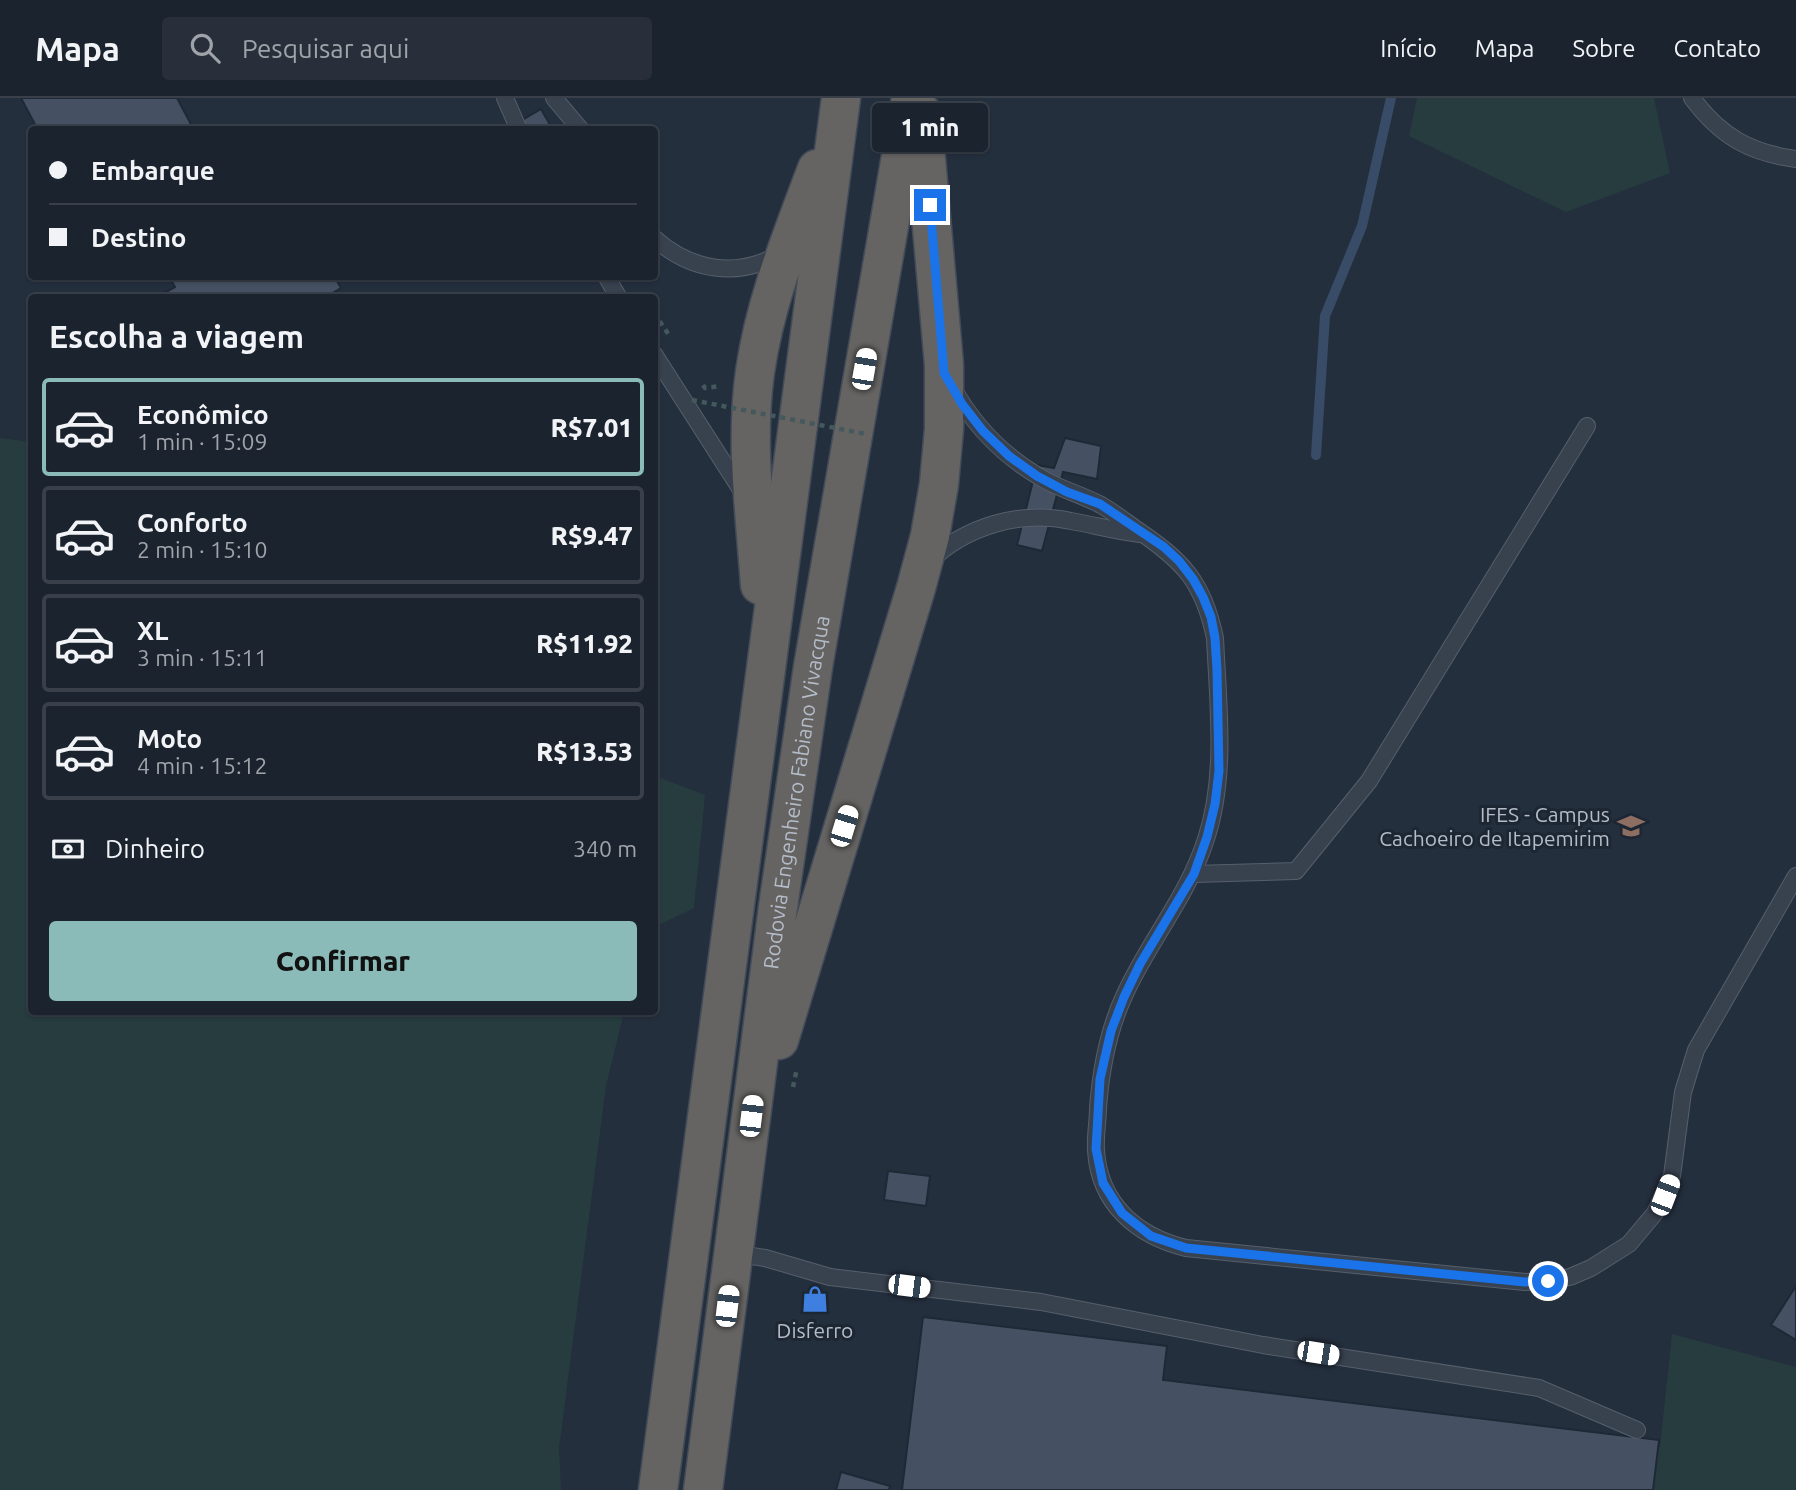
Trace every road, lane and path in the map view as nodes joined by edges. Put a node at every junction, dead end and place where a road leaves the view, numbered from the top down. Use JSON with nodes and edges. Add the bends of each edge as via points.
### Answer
{"nodes":[{"id":1,"x":505,"y":98,"type":"edge"},
{"id":2,"x":554,"y":98,"type":"edge"},
{"id":3,"x":911,"y":98,"type":"edge"},
{"id":4,"x":920,"y":98,"type":"edge"},
{"id":5,"x":1692,"y":98,"type":"edge"},
{"id":6,"x":841,"y":102,"type":"edge"},
{"id":7,"x":517,"y":126,"type":"edge"},
{"id":8,"x":578,"y":126,"type":"edge"},
{"id":9,"x":1796,"y":159,"type":"edge"},
{"id":10,"x":658,"y":241,"type":"edge"},
{"id":11,"x":786,"y":250,"type":"junction"},
{"id":12,"x":658,"y":360,"type":"edge"},
{"id":13,"x":944,"y":373,"type":"junction"},
{"id":14,"x":692,"y":400,"type":"dead end"},
{"id":15,"x":1587,"y":426,"type":"dead end"},
{"id":16,"x":866,"y":434,"type":"dead end"},
{"id":17,"x":754,"y":510,"type":"junction"},
{"id":18,"x":1146,"y":535,"type":"junction"},
{"id":19,"x":921,"y":570,"type":"junction"},
{"id":20,"x":766,"y":667,"type":"junction"},
{"id":21,"x":1194,"y":874,"type":"junction"},
{"id":22,"x":1796,"y":876,"type":"edge"},
{"id":23,"x":748,"y":1143,"type":"junction"},
{"id":24,"x":733,"y":1253,"type":"junction"},
{"id":25,"x":1637,"y":1430,"type":"dead end"},
{"id":26,"x":658,"y":1490,"type":"edge"},
{"id":27,"x":703,"y":1490,"type":"edge"}],
"edges":[{"from":1,"to":7,"type":"lane"},
{"from":2,"to":8,"type":"lane"},
{"from":3,"to":23,"type":"highway","name":"Rodovia Engenheiro Fabiano Vivacqua","via":[[813,667]]},
{"from":4,"to":13,"type":"highway"},
{"from":5,"to":9,"type":"lane","via":[[1711,122],[1749,149]]},
{"from":6,"to":11,"type":"highway"},
{"from":6,"to":20,"type":"highway"},
{"from":10,"to":11,"type":"lane","via":[[684,260],[726,270],[768,261]]},
{"from":11,"to":17,"type":"highway","via":[[754,374]]},
{"from":12,"to":17,"type":"lane"},
{"from":13,"to":18,"type":"lane","via":[[983,431],[1009,456],[1067,492],[1100,504]]},
{"from":13,"to":19,"type":"highway","via":[[939,484]]},
{"from":14,"to":16,"type":"path","bridge":true},
{"from":15,"to":21,"type":"lane","via":[[1369,781],[1296,870]]},
{"from":17,"to":20,"type":"highway"},
{"from":18,"to":19,"type":"lane","via":[[1070,520],[1017,519],[971,533]]},
{"from":18,"to":21,"type":"lane","via":[[1179,561],[1193,579],[1215,638],[1219,771],[1207,837]]},
{"from":19,"to":23,"type":"highway"},
{"from":20,"to":26,"type":"highway"},
{"from":21,"to":22,"type":"lane","via":[[1140,964],[1105,1054],[1096,1149],[1103,1183],[1122,1213],[1151,1236],[1186,1248],[1525,1282],[1559,1279],[1591,1268],[1629,1244],[1655,1213],[1672,1177],[1683,1091],[1696,1050]]},
{"from":23,"to":24,"type":"highway","name":"Rodovia Engenheiro Fabiano Vivacqua"},
{"from":24,"to":25,"type":"lane","via":[[830,1277],[1041,1302],[1263,1345],[1539,1388]]},
{"from":24,"to":27,"type":"highway","name":"Rodovia Engenheiro Fabiano Vivacqua"}]}
